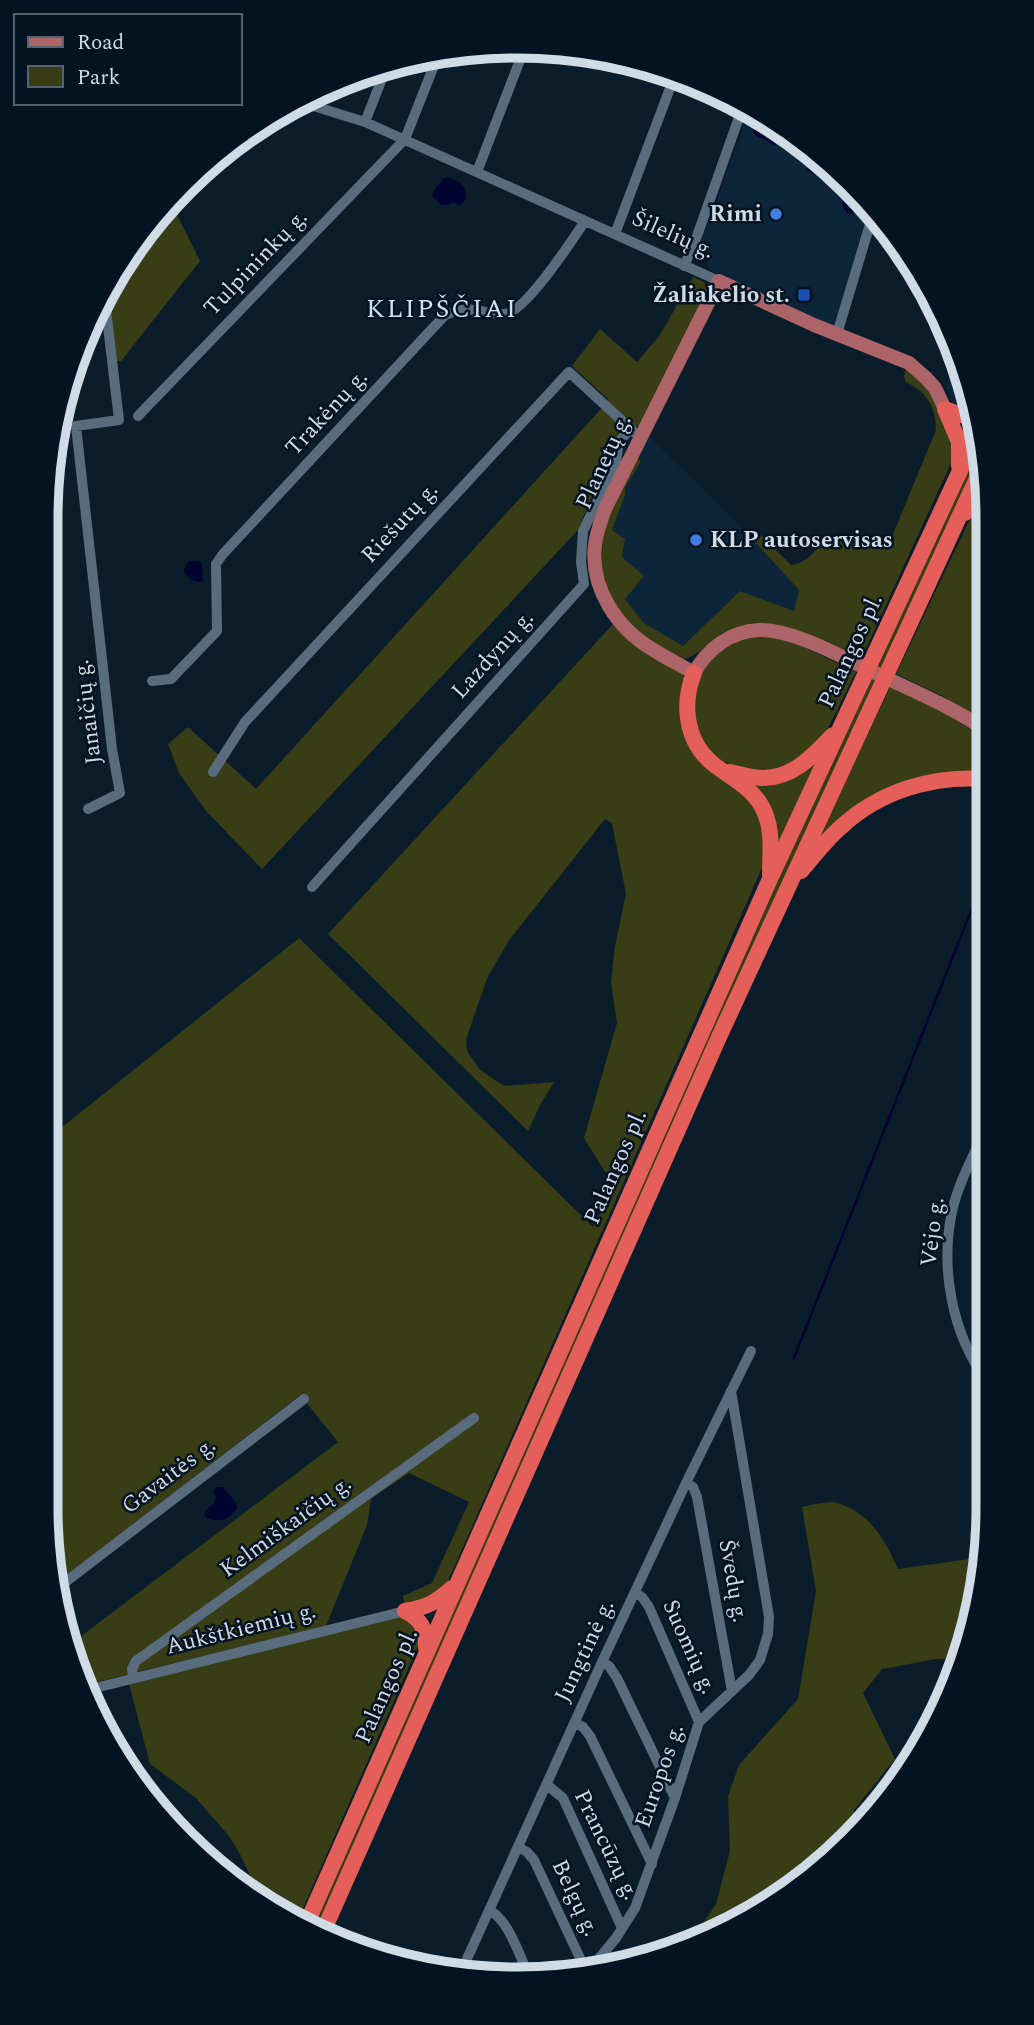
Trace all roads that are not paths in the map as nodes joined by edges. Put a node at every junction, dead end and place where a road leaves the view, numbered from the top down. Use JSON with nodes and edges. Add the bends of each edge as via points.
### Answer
{"nodes":[{"id":1,"x":521,"y":58,"type":"edge"},
{"id":2,"x":434,"y":66,"type":"edge"},
{"id":3,"x":382,"y":78,"type":"edge"},
{"id":4,"x":671,"y":85,"type":"edge"},
{"id":5,"x":312,"y":106,"type":"edge"},
{"id":6,"x":740,"y":115,"type":"edge"},
{"id":7,"x":365,"y":122,"type":"junction"},
{"id":8,"x":405,"y":139,"type":"junction"},
{"id":9,"x":477,"y":172,"type":"junction"},
{"id":10,"x":585,"y":221,"type":"junction"},
{"id":11,"x":870,"y":224,"type":"edge"},
{"id":12,"x":615,"y":234,"type":"junction"},
{"id":13,"x":684,"y":266,"type":"junction"},
{"id":14,"x":719,"y":281,"type":"junction"},
{"id":15,"x":106,"y":312,"type":"edge"},
{"id":16,"x":837,"y":334,"type":"junction"},
{"id":17,"x":946,"y":409,"type":"junction"},
{"id":18,"x":964,"y":414,"type":"edge"},
{"id":19,"x":138,"y":416,"type":"dead end"},
{"id":20,"x":636,"y":433,"type":"junction"},
{"id":21,"x":971,"y":448,"type":"edge"},
{"id":22,"x":959,"y":474,"type":"junction"},
{"id":23,"x":975,"y":484,"type":"edge"},
{"id":24,"x":976,"y":503,"type":"edge"},
{"id":25,"x":957,"y":523,"type":"junction"},
{"id":26,"x":694,"y":673,"type":"junction"},
{"id":27,"x":152,"y":681,"type":"dead end"},
{"id":28,"x":976,"y":724,"type":"edge"},
{"id":29,"x":842,"y":726,"type":"junction"},
{"id":30,"x":724,"y":770,"type":"junction"},
{"id":31,"x":213,"y":772,"type":"dead end"},
{"id":32,"x":976,"y":779,"type":"edge"},
{"id":33,"x":88,"y":810,"type":"dead end"},
{"id":34,"x":769,"y":881,"type":"junction"},
{"id":35,"x":788,"y":886,"type":"junction"},
{"id":36,"x":312,"y":887,"type":"dead end"},
{"id":37,"x":976,"y":1152,"type":"edge"},
{"id":38,"x":751,"y":1351,"type":"dead end"},
{"id":39,"x":976,"y":1361,"type":"edge"},
{"id":40,"x":730,"y":1391,"type":"junction"},
{"id":41,"x":304,"y":1398,"type":"dead end"},
{"id":42,"x":474,"y":1418,"type":"dead end"},
{"id":43,"x":686,"y":1483,"type":"junction"},
{"id":44,"x":64,"y":1582,"type":"edge"},
{"id":45,"x":457,"y":1584,"type":"junction"},
{"id":46,"x":635,"y":1593,"type":"junction"},
{"id":47,"x":405,"y":1611,"type":"junction"},
{"id":48,"x":425,"y":1654,"type":"junction"},
{"id":49,"x":602,"y":1662,"type":"junction"},
{"id":50,"x":133,"y":1677,"type":"junction"},
{"id":51,"x":95,"y":1688,"type":"edge"},
{"id":52,"x":732,"y":1691,"type":"junction"},
{"id":53,"x":699,"y":1722,"type":"junction"},
{"id":54,"x":575,"y":1723,"type":"junction"},
{"id":55,"x":547,"y":1785,"type":"junction"},
{"id":56,"x":676,"y":1798,"type":"junction"},
{"id":57,"x":518,"y":1847,"type":"junction"},
{"id":58,"x":652,"y":1864,"type":"junction"},
{"id":59,"x":489,"y":1910,"type":"junction"},
{"id":60,"x":310,"y":1918,"type":"edge"},
{"id":61,"x":326,"y":1925,"type":"edge"},
{"id":62,"x":622,"y":1928,"type":"junction"},
{"id":63,"x":597,"y":1960,"type":"edge"},
{"id":64,"x":582,"y":1962,"type":"edge"},
{"id":65,"x":464,"y":1964,"type":"edge"},
{"id":66,"x":525,"y":1967,"type":"edge"}],
"edges":[{"from":1,"to":9,"type":"street"},
{"from":2,"to":8,"type":"street"},
{"from":3,"to":7,"type":"street"},
{"from":4,"to":12,"type":"street"},
{"from":5,"to":7,"type":"street","name":"Šilelių g."},
{"from":6,"to":13,"type":"street"},
{"from":7,"to":8,"type":"street","name":"Šilelių g."},
{"from":8,"to":9,"type":"street","name":"Šilelių g."},
{"from":8,"to":19,"type":"street","name":"Tulpininkų g."},
{"from":9,"to":10,"type":"street","name":"Šilelių g."},
{"from":10,"to":12,"type":"street","name":"Šilelių g."},
{"from":10,"to":27,"type":"street","name":"Trakėnų g.","via":[[517,310],[504,314],[460,309],[445,315],[223,554],[216,564],[217,631],[171,679]]},
{"from":11,"to":16,"type":"street"},
{"from":12,"to":13,"type":"street","name":"Šilelių g."},
{"from":13,"to":14,"type":"street","name":"Šilelių g."},
{"from":14,"to":16,"type":"main road","name":"Šilelių g."},
{"from":14,"to":20,"type":"main road","name":"Planetų g."},
{"from":15,"to":33,"type":"street","name":"Janaičių g.","via":[[119,420],[76,426],[120,793]]},
{"from":16,"to":17,"type":"main road","name":"Šilelių g.","via":[[909,363],[935,388]]},
{"from":17,"to":18,"type":"highway"},
{"from":17,"to":22,"type":"highway","via":[[959,442]]},
{"from":20,"to":26,"type":"main road","name":"Planetų g.","via":[[600,523],[594,548],[596,569],[607,604],[626,629]]},
{"from":20,"to":31,"type":"street","name":"Riešutų g.","via":[[569,372],[245,722]]},
{"from":20,"to":36,"type":"street","name":"Lazdynų g.","via":[[619,441],[616,463],[583,531],[584,584]]},
{"from":21,"to":22,"type":"highway","name":"Palangos pl."},
{"from":22,"to":29,"type":"highway","name":"Palangos pl."},
{"from":23,"to":25,"type":"highway","name":"Palangos pl."},
{"from":24,"to":25,"type":"highway"},
{"from":25,"to":35,"type":"highway","name":"Palangos pl."},
{"from":26,"to":28,"type":"main road","via":[[717,646],[737,634],[780,633],[831,652]]},
{"from":26,"to":30,"type":"highway","via":[[687,702],[691,731],[705,756]]},
{"from":29,"to":30,"type":"highway","via":[[806,761],[782,774],[763,778]]},
{"from":29,"to":34,"type":"highway","name":"Palangos pl."},
{"from":30,"to":34,"type":"highway","via":[[748,789],[765,813],[771,832]]},
{"from":32,"to":35,"type":"highway","via":[[924,783],[877,802],[840,827]]},
{"from":34,"to":45,"type":"highway","name":"Palangos pl."},
{"from":35,"to":61,"type":"highway","name":"Palangos pl."},
{"from":37,"to":39,"type":"street","name":"Vėjo g.","via":[[955,1203],[947,1250],[953,1310]]},
{"from":38,"to":40,"type":"street","name":"Jungtinė g."},
{"from":40,"to":43,"type":"street","name":"Jungtinė g."},
{"from":40,"to":52,"type":"street","name":"Europos g.","via":[[769,1617],[760,1660]]},
{"from":41,"to":44,"type":"street","name":"Gavaitės g."},
{"from":42,"to":50,"type":"street","name":"Kelmiškaičių g.","via":[[136,1661]]},
{"from":43,"to":46,"type":"street","name":"Jungtinė g."},
{"from":43,"to":52,"type":"street","name":"Švedų g.","via":[[697,1497]]},
{"from":45,"to":47,"type":"highway","via":[[436,1602]]},
{"from":45,"to":48,"type":"highway","name":"Palangos pl."},
{"from":46,"to":49,"type":"street","name":"Jungtinė g."},
{"from":46,"to":53,"type":"street","name":"Suomių g.","via":[[649,1607]]},
{"from":47,"to":48,"type":"highway","via":[[423,1625]]},
{"from":47,"to":50,"type":"street","name":"Aukštkiemių g."},
{"from":48,"to":60,"type":"highway","name":"Palangos pl."},
{"from":49,"to":54,"type":"street","name":"Jungtinė g."},
{"from":49,"to":56,"type":"street","via":[[617,1678]]},
{"from":50,"to":51,"type":"street","name":"Aukštkiemių g."},
{"from":52,"to":53,"type":"street","name":"Europos g."},
{"from":53,"to":56,"type":"street","name":"Europos g."},
{"from":54,"to":55,"type":"street","name":"Jungtinė g."},
{"from":54,"to":58,"type":"street","via":[[590,1736]]},
{"from":55,"to":57,"type":"street","name":"Jungtinė g."},
{"from":55,"to":62,"type":"street","name":"Prancūzų g.","via":[[563,1798]]},
{"from":56,"to":58,"type":"street","name":"Europos g."},
{"from":57,"to":59,"type":"street","name":"Jungtinė g."},
{"from":57,"to":64,"type":"street","name":"Belgų g.","via":[[534,1860]]},
{"from":58,"to":62,"type":"street","name":"Europos g."},
{"from":59,"to":65,"type":"street","name":"Jungtinė g."},
{"from":59,"to":66,"type":"street","via":[[503,1922]]},
{"from":62,"to":63,"type":"street","name":"Europos g."}]}
